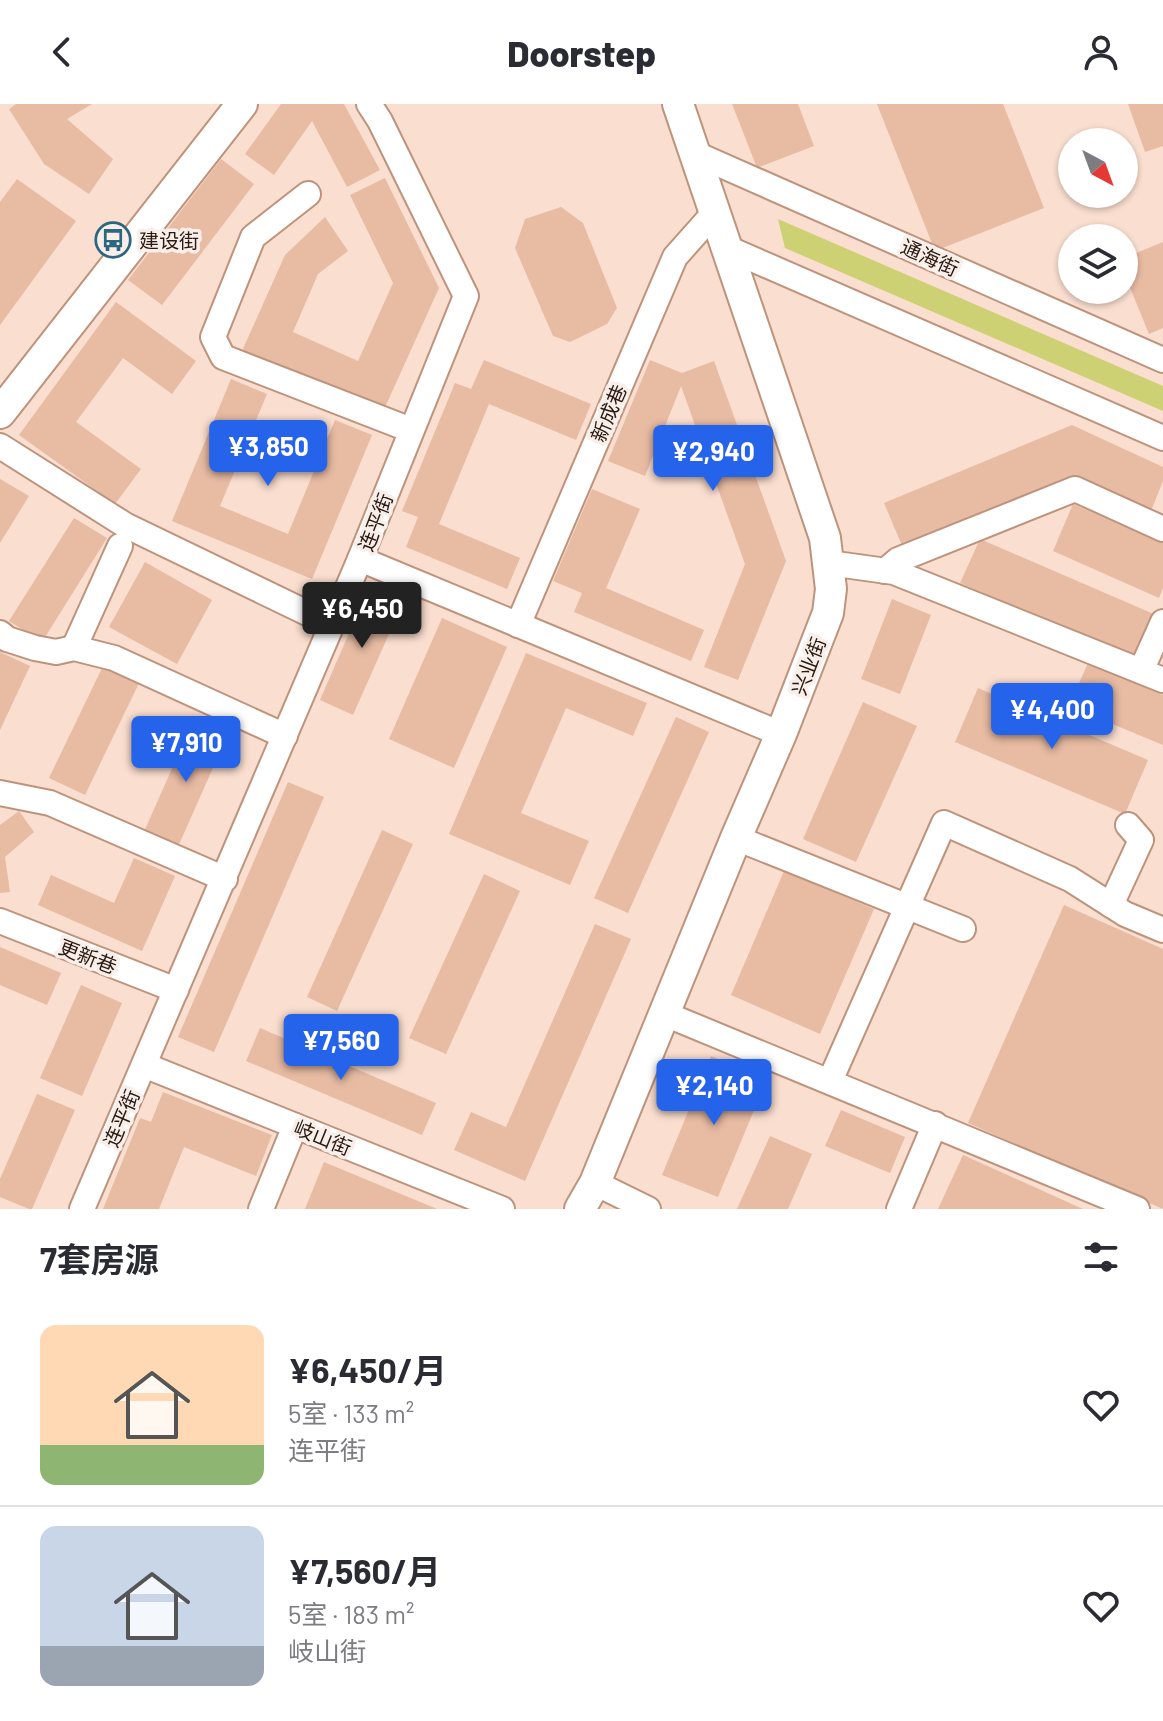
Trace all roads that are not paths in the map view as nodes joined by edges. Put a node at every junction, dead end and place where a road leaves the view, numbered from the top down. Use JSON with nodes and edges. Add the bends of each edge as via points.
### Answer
{"nodes":[{"id":1,"x":242,"y":104,"type":"edge"},
{"id":2,"x":369,"y":104,"type":"edge"},
{"id":3,"x":678,"y":104,"type":"edge"},
{"id":4,"x":696,"y":154,"type":"junction"},
{"id":5,"x":308,"y":194,"type":"dead end"},
{"id":6,"x":715,"y":212,"type":"junction"},
{"id":7,"x":727,"y":248,"type":"junction"},
{"id":8,"x":1163,"y":360,"type":"edge"},
{"id":9,"x":0,"y":413,"type":"edge"},
{"id":10,"x":411,"y":430,"type":"junction"},
{"id":11,"x":1163,"y":438,"type":"edge"},
{"id":12,"x":0,"y":446,"type":"edge"},
{"id":13,"x":1163,"y":529,"type":"edge"},
{"id":14,"x":120,"y":546,"type":"dead end"},
{"id":15,"x":360,"y":559,"type":"junction"},
{"id":16,"x":829,"y":563,"type":"junction"},
{"id":17,"x":885,"y":571,"type":"junction"},
{"id":18,"x":1163,"y":622,"type":"edge"},
{"id":19,"x":332,"y":625,"type":"junction"},
{"id":20,"x":518,"y":625,"type":"junction"},
{"id":21,"x":0,"y":633,"type":"edge"},
{"id":22,"x":74,"y":648,"type":"junction"},
{"id":23,"x":1152,"y":675,"type":"edge"},
{"id":24,"x":781,"y":734,"type":"junction"},
{"id":25,"x":285,"y":736,"type":"junction"},
{"id":26,"x":0,"y":793,"type":"edge"},
{"id":27,"x":1128,"y":825,"type":"dead end"},
{"id":28,"x":736,"y":838,"type":"junction"},
{"id":29,"x":225,"y":879,"type":"junction"},
{"id":30,"x":1111,"y":905,"type":"junction"},
{"id":31,"x":908,"y":906,"type":"junction"},
{"id":32,"x":0,"y":921,"type":"edge"},
{"id":33,"x":963,"y":929,"type":"dead end"},
{"id":34,"x":1163,"y":930,"type":"edge"},
{"id":35,"x":176,"y":990,"type":"junction"},
{"id":36,"x":665,"y":1014,"type":"junction"},
{"id":37,"x":144,"y":1065,"type":"junction"},
{"id":38,"x":830,"y":1081,"type":"junction"},
{"id":39,"x":935,"y":1124,"type":"junction"},
{"id":40,"x":295,"y":1126,"type":"junction"},
{"id":41,"x":588,"y":1196,"type":"edge"},
{"id":42,"x":82,"y":1209,"type":"edge"},
{"id":43,"x":261,"y":1209,"type":"edge"},
{"id":44,"x":502,"y":1209,"type":"edge"},
{"id":45,"x":648,"y":1209,"type":"edge"},
{"id":46,"x":899,"y":1209,"type":"edge"},
{"id":47,"x":1137,"y":1209,"type":"edge"}],
"edges":[{"from":1,"to":9,"type":"main road"},
{"from":2,"to":10,"type":"street","name":"连平街","via":[[466,296]]},
{"from":3,"to":4,"type":"main road","name":"兴业街"},
{"from":4,"to":6,"type":"main road","name":"兴业街"},
{"from":4,"to":8,"type":"street","name":"通海街"},
{"from":5,"to":10,"type":"street","via":[[253,237],[213,337],[223,357]]},
{"from":6,"to":7,"type":"main road","name":"兴业街"},
{"from":6,"to":20,"type":"street","name":"新成巷","via":[[675,257]]},
{"from":7,"to":11,"type":"street"},
{"from":7,"to":16,"type":"main road","name":"兴业街"},
{"from":10,"to":15,"type":"street","name":"连平街"},
{"from":12,"to":19,"type":"street","via":[[125,525]]},
{"from":13,"to":17,"type":"street","via":[[1075,489],[898,560]]},
{"from":14,"to":22,"type":"street"},
{"from":15,"to":19,"type":"street","name":"连平街"},
{"from":15,"to":20,"type":"street"},
{"from":16,"to":17,"type":"street"},
{"from":16,"to":24,"type":"main road","name":"兴业街","via":[[828,613]]},
{"from":17,"to":23,"type":"street"},
{"from":18,"to":23,"type":"street"},
{"from":19,"to":25,"type":"street","name":"连平街"},
{"from":20,"to":24,"type":"street"},
{"from":21,"to":22,"type":"street","via":[[35,648]]},
{"from":22,"to":25,"type":"street","via":[[114,658]]},
{"from":24,"to":28,"type":"main road","name":"兴业街"},
{"from":25,"to":29,"type":"street","name":"连平街"},
{"from":26,"to":29,"type":"street","via":[[50,803]]},
{"from":27,"to":30,"type":"street","via":[[1141,840]]},
{"from":28,"to":31,"type":"street"},
{"from":28,"to":36,"type":"main road","name":"兴业街"},
{"from":29,"to":35,"type":"street","name":"连平街"},
{"from":30,"to":31,"type":"street","via":[[1070,879],[944,823]]},
{"from":30,"to":34,"type":"street"},
{"from":31,"to":33,"type":"street"},
{"from":31,"to":38,"type":"street"},
{"from":32,"to":35,"type":"street","name":"更新巷"},
{"from":35,"to":37,"type":"street","name":"连平街"},
{"from":36,"to":38,"type":"street"},
{"from":36,"to":41,"type":"main road","name":"兴业街"},
{"from":37,"to":40,"type":"street","name":"岐山街"},
{"from":37,"to":42,"type":"street","name":"连平街"},
{"from":38,"to":39,"type":"street"},
{"from":39,"to":46,"type":"street"},
{"from":39,"to":47,"type":"street"},
{"from":40,"to":43,"type":"street"},
{"from":40,"to":44,"type":"street","name":"岐山街"},
{"from":41,"to":45,"type":"street"}]}
